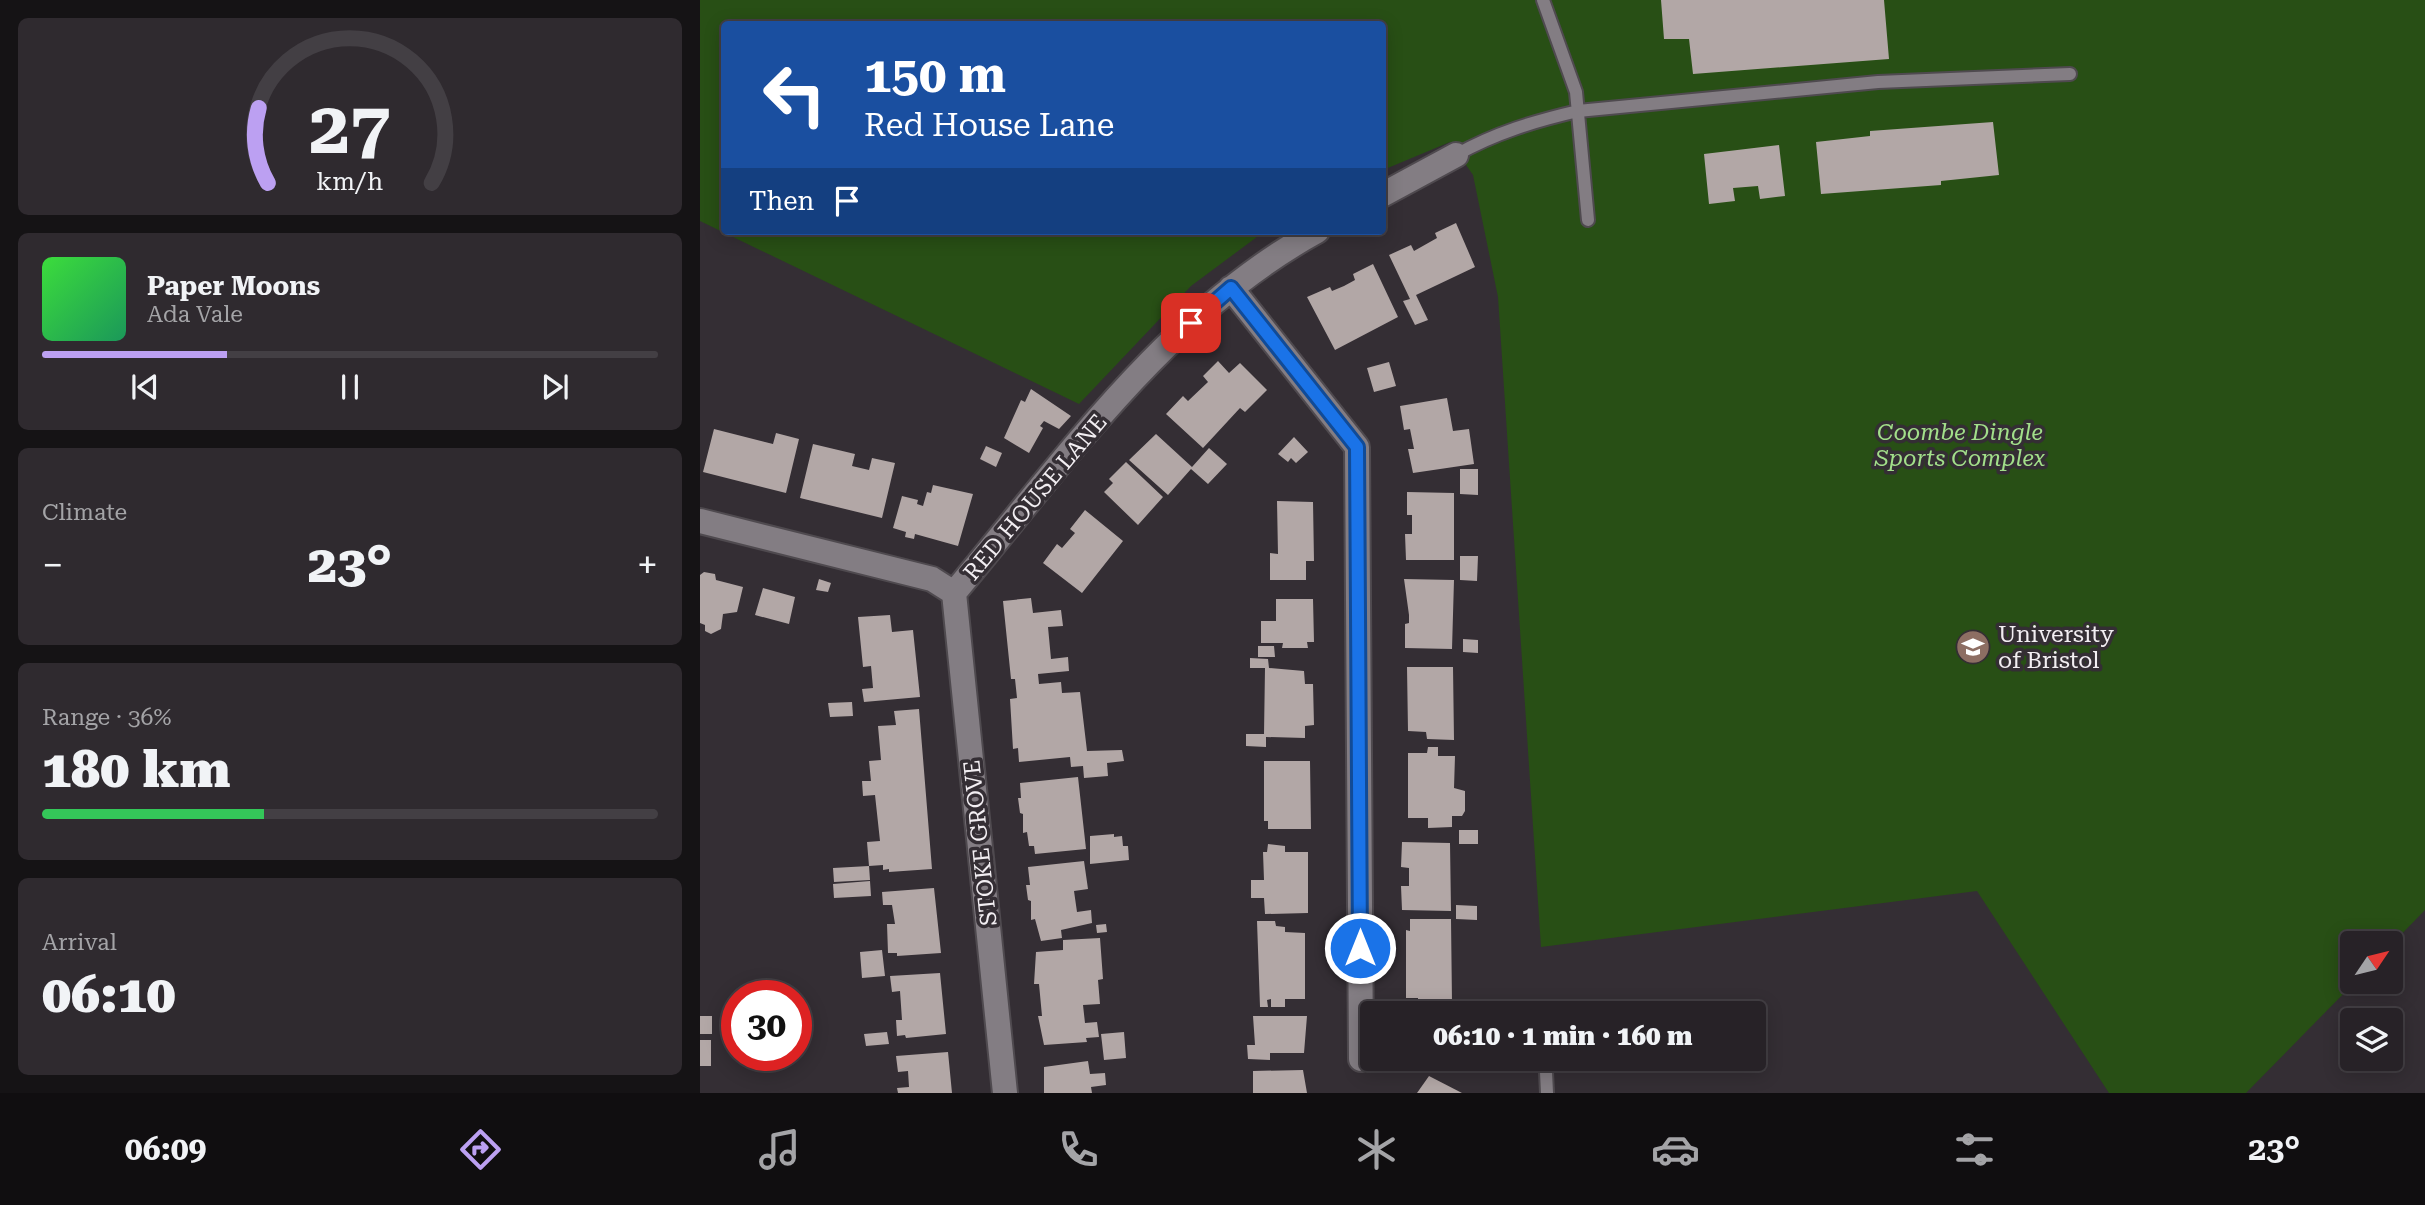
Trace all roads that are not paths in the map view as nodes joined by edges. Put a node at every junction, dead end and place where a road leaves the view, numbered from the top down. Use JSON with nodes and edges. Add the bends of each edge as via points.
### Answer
{"nodes":[{"id":1,"x":1543,"y":0,"type":"edge"},
{"id":2,"x":2070,"y":74,"type":"dead end"},
{"id":3,"x":1578,"y":111,"type":"junction"},
{"id":4,"x":1457,"y":155,"type":"joint"},
{"id":5,"x":1386,"y":193,"type":"edge"},
{"id":6,"x":1588,"y":220,"type":"dead end"},
{"id":7,"x":1310,"y":235,"type":"edge"},
{"id":8,"x":1231,"y":288,"type":"junction"},
{"id":9,"x":700,"y":521,"type":"edge"},
{"id":10,"x":954,"y":593,"type":"junction"},
{"id":11,"x":1361,"y":1001,"type":"edge"},
{"id":12,"x":1546,"y":1072,"type":"dead end"},
{"id":13,"x":1005,"y":1093,"type":"edge"},
{"id":14,"x":1547,"y":1093,"type":"edge"}],
"edges":[{"from":1,"to":3,"type":"lane","via":[[1576,92]]},
{"from":2,"to":3,"type":"lane","via":[[1878,82]]},
{"from":3,"to":4,"type":"lane","via":[[1486,138]]},
{"from":3,"to":6,"type":"lane"},
{"from":4,"to":5,"type":"street"},
{"from":7,"to":8,"type":"street","name":"RED HOUSE LANE"},
{"from":8,"to":10,"type":"street","name":"RED HOUSE LANE","via":[[1161,351]]},
{"from":8,"to":11,"type":"street","via":[[1357,447]]},
{"from":9,"to":10,"type":"street","name":"RED HOUSE LANE","via":[[932,579]]},
{"from":10,"to":13,"type":"street","name":"STOKE GROVE"},
{"from":12,"to":14,"type":"lane"}]}
